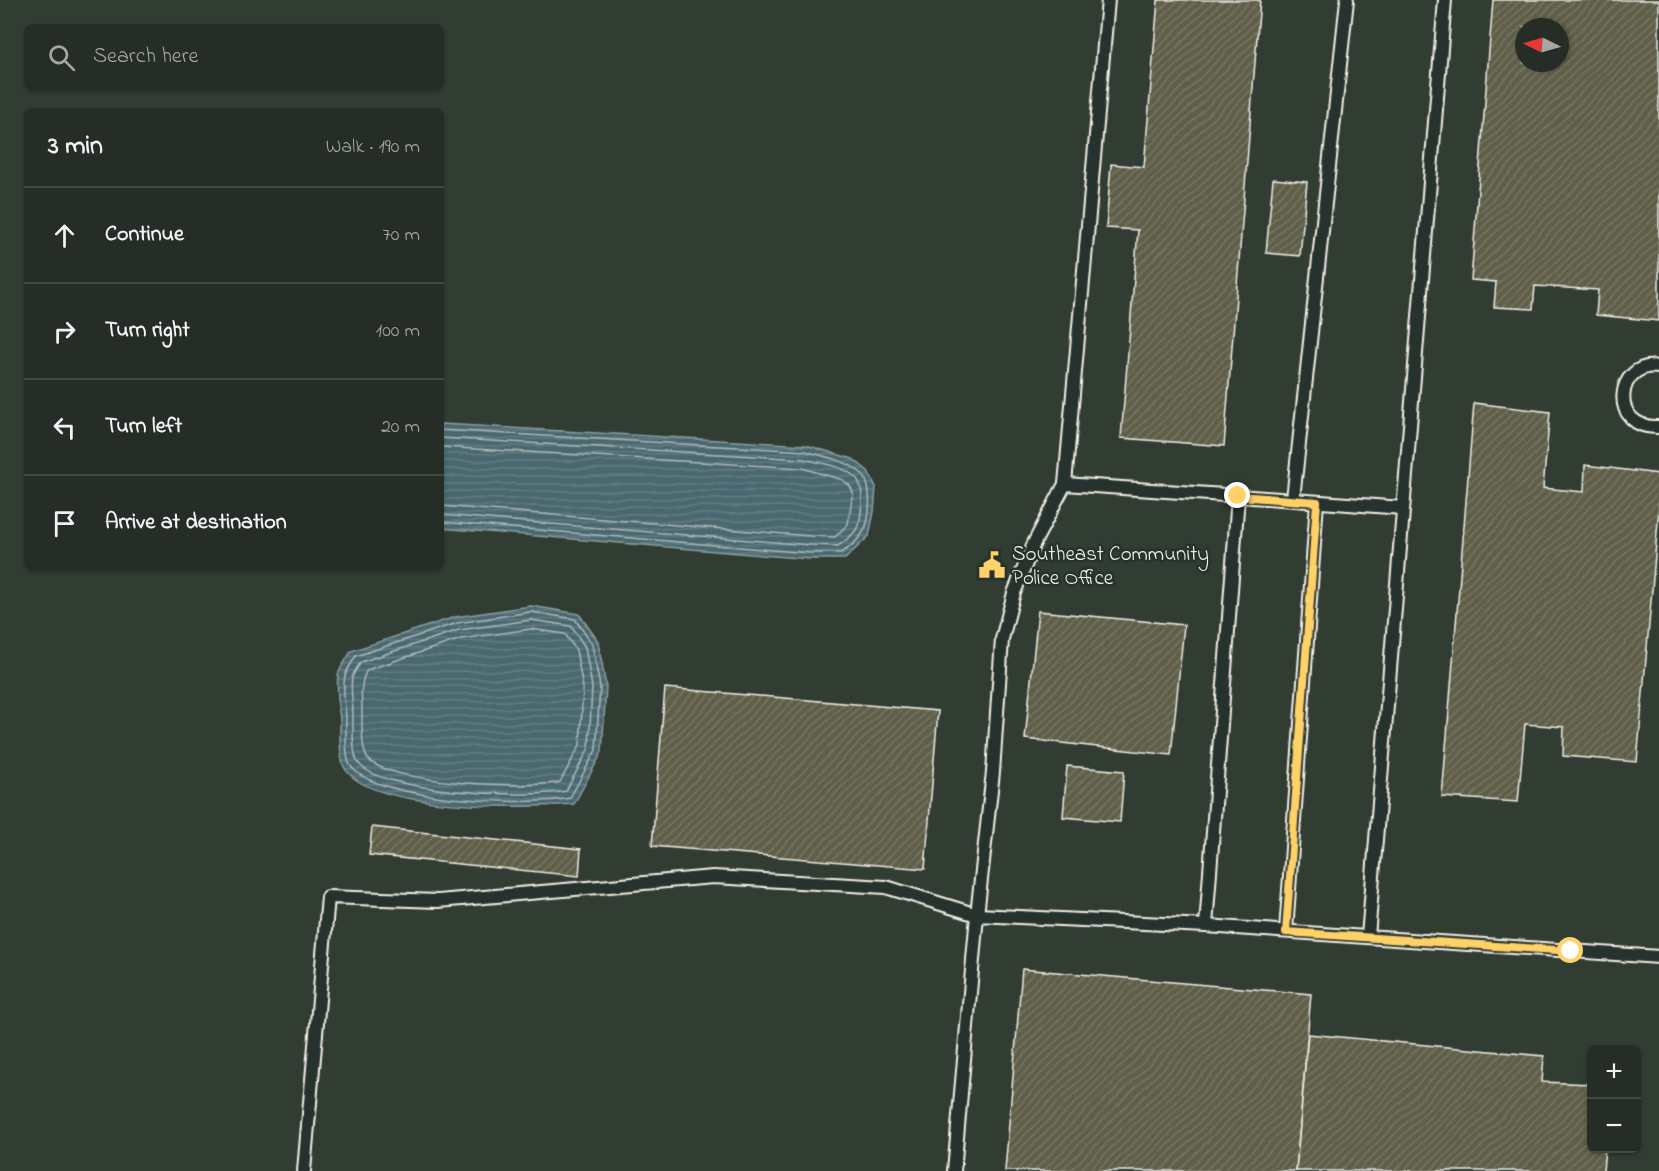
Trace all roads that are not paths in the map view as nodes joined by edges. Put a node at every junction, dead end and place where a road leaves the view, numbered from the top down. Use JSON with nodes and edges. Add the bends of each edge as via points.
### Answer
{"nodes":[{"id":1,"x":1108,"y":0,"type":"edge"},
{"id":2,"x":1347,"y":0,"type":"edge"},
{"id":3,"x":1445,"y":0,"type":"edge"},
{"id":4,"x":1659,"y":367,"type":"edge"},
{"id":5,"x":1659,"y":427,"type":"edge"},
{"id":6,"x":1065,"y":484,"type":"junction"},
{"id":7,"x":1238,"y":496,"type":"junction"},
{"id":8,"x":1293,"y":500,"type":"junction"},
{"id":9,"x":1317,"y":502,"type":"junction"},
{"id":10,"x":1403,"y":508,"type":"junction"},
{"id":11,"x":977,"y":915,"type":"junction"},
{"id":12,"x":1206,"y":926,"type":"junction"},
{"id":13,"x":1286,"y":932,"type":"junction"},
{"id":14,"x":1368,"y":937,"type":"junction"},
{"id":15,"x":1659,"y":957,"type":"edge"},
{"id":16,"x":304,"y":1171,"type":"edge"},
{"id":17,"x":954,"y":1171,"type":"edge"}],
"edges":[{"from":1,"to":6,"type":"lane"},
{"from":2,"to":8,"type":"lane"},
{"from":3,"to":10,"type":"lane"},
{"from":4,"to":5,"type":"lane","via":[[1635,372],[1628,379],[1623,397],[1629,417],[1638,424]]},
{"from":6,"to":7,"type":"lane"},
{"from":6,"to":11,"type":"lane","via":[[1034,543],[1014,593],[1002,639],[993,772]]},
{"from":7,"to":8,"type":"lane"},
{"from":7,"to":12,"type":"lane"},
{"from":8,"to":9,"type":"lane"},
{"from":9,"to":10,"type":"lane"},
{"from":9,"to":13,"type":"lane"},
{"from":10,"to":14,"type":"lane"},
{"from":11,"to":12,"type":"lane"},
{"from":11,"to":16,"type":"lane","via":[[886,887],[713,877],[438,902],[328,897]]},
{"from":11,"to":17,"type":"lane"},
{"from":12,"to":13,"type":"lane"},
{"from":13,"to":14,"type":"lane"},
{"from":14,"to":15,"type":"lane"}]}
